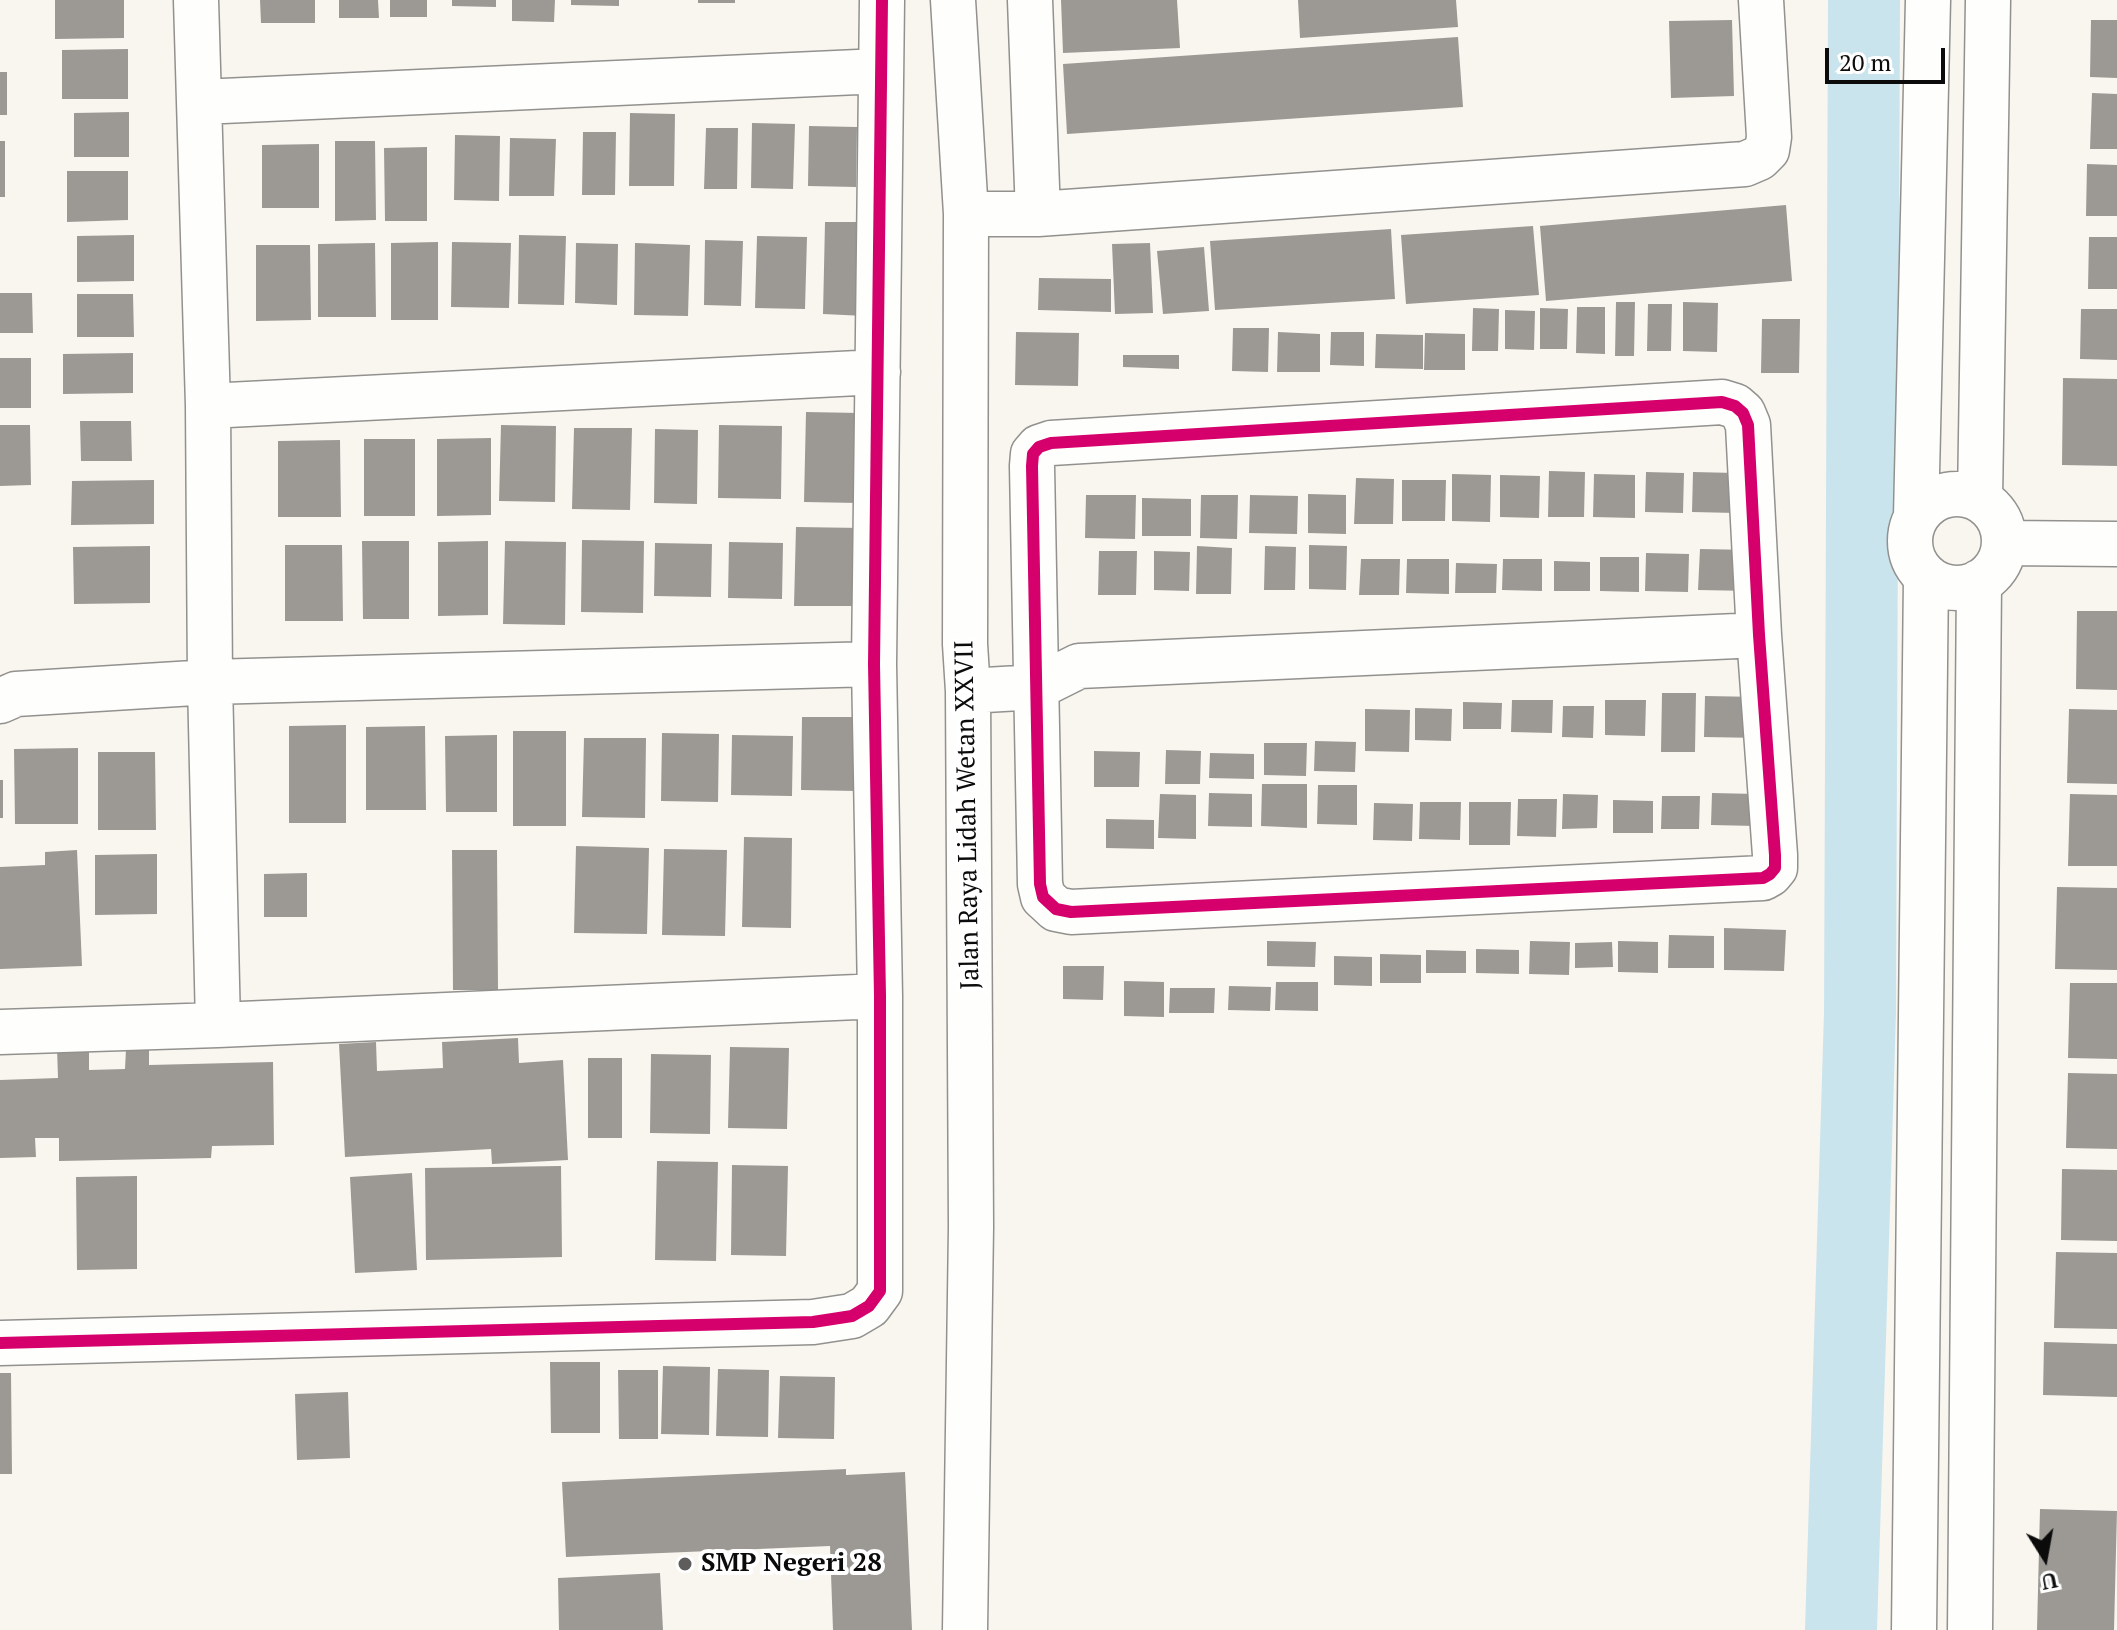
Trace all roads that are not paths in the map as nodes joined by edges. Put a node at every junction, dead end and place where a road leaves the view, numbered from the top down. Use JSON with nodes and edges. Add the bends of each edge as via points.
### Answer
{"nodes":[{"id":1,"x":196,"y":0,"type":"edge"},
{"id":2,"x":882,"y":0,"type":"edge"},
{"id":3,"x":953,"y":0,"type":"edge"},
{"id":4,"x":1030,"y":0,"type":"edge"},
{"id":5,"x":1761,"y":0,"type":"edge"},
{"id":6,"x":1928,"y":0,"type":"edge"},
{"id":7,"x":1988,"y":0,"type":"edge"},
{"id":8,"x":880,"y":71,"type":"junction"},
{"id":9,"x":201,"y":102,"type":"junction"},
{"id":10,"x":966,"y":214,"type":"junction"},
{"id":11,"x":1038,"y":214,"type":"junction"},
{"id":12,"x":878,"y":372,"type":"junction"},
{"id":13,"x":208,"y":406,"type":"junction"},
{"id":14,"x":1980,"y":499,"type":"junction"},
{"id":15,"x":1916,"y":517,"type":"junction"},
{"id":16,"x":2004,"y":543,"type":"junction"},
{"id":17,"x":2117,"y":544,"type":"edge"},
{"id":18,"x":1926,"y":577,"type":"junction"},
{"id":19,"x":1979,"y":582,"type":"junction"},
{"id":20,"x":1759,"y":635,"type":"junction"},
{"id":21,"x":1035,"y":641,"type":"junction"},
{"id":22,"x":965,"y":644,"type":"junction"},
{"id":23,"x":874,"y":664,"type":"junction"},
{"id":24,"x":1079,"y":666,"type":"junction"},
{"id":25,"x":210,"y":682,"type":"junction"},
{"id":26,"x":1037,"y":687,"type":"junction"},
{"id":27,"x":968,"y":691,"type":"junction"},
{"id":28,"x":5,"y":693,"type":"edge"},
{"id":29,"x":880,"y":996,"type":"junction"},
{"id":30,"x":218,"y":1025,"type":"junction"},
{"id":31,"x":0,"y":1032,"type":"edge"},
{"id":32,"x":0,"y":1343,"type":"edge"},
{"id":33,"x":1916,"y":1554,"type":"junction"},
{"id":34,"x":1972,"y":1556,"type":"junction"},
{"id":35,"x":965,"y":1630,"type":"edge"},
{"id":36,"x":1914,"y":1630,"type":"edge"},
{"id":37,"x":1970,"y":1630,"type":"edge"}],
"edges":[{"from":1,"to":9,"type":"street"},
{"from":2,"to":8,"type":"street"},
{"from":3,"to":10,"type":"street","name":"Jalan Raya Lidah Wetan XXVII"},
{"from":4,"to":11,"type":"street"},
{"from":5,"to":11,"type":"street","via":[[1769,137],[1767,150],[1745,164]]},
{"from":6,"to":15,"type":"street"},
{"from":7,"to":14,"type":"street"},
{"from":8,"to":9,"type":"street"},
{"from":8,"to":12,"type":"street"},
{"from":9,"to":13,"type":"street"},
{"from":10,"to":11,"type":"street"},
{"from":10,"to":22,"type":"street","name":"Jalan Raya Lidah Wetan XXVII"},
{"from":12,"to":13,"type":"street"},
{"from":12,"to":23,"type":"street"},
{"from":13,"to":25,"type":"street"},
{"from":14,"to":15,"type":"street","via":[[1937,497]]},
{"from":14,"to":16,"type":"street","via":[[1998,518]]},
{"from":15,"to":18,"type":"street","via":[[1910,549]]},
{"from":16,"to":17,"type":"street"},
{"from":16,"to":19,"type":"street","via":[[1996,566]]},
{"from":18,"to":19,"type":"street","via":[[1952,588]]},
{"from":18,"to":33,"type":"street"},
{"from":19,"to":34,"type":"street"},
{"from":20,"to":21,"type":"street","via":[[1748,425],[1743,413],[1722,402],[1039,447],[1032,466]]},
{"from":20,"to":24,"type":"street"},
{"from":20,"to":26,"type":"street","via":[[1775,855],[1775,868],[1763,878],[1056,909],[1043,897],[1040,884]]},
{"from":21,"to":22,"type":"street"},
{"from":21,"to":24,"type":"street"},
{"from":21,"to":26,"type":"street"},
{"from":22,"to":27,"type":"street","name":"Jalan Raya Lidah Wetan XXVII"},
{"from":23,"to":25,"type":"street"},
{"from":23,"to":29,"type":"street"},
{"from":24,"to":26,"type":"street"},
{"from":25,"to":28,"type":"street"},
{"from":25,"to":30,"type":"street"},
{"from":26,"to":27,"type":"street"},
{"from":27,"to":35,"type":"street","name":"Jalan Raya Lidah Wetan XXVII","via":[[971,1227]]},
{"from":29,"to":30,"type":"street"},
{"from":29,"to":32,"type":"street","via":[[880,1291],[852,1316],[797,1322]]},
{"from":30,"to":31,"type":"street"},
{"from":33,"to":34,"type":"street"},
{"from":33,"to":36,"type":"street"},
{"from":34,"to":37,"type":"street"}]}
